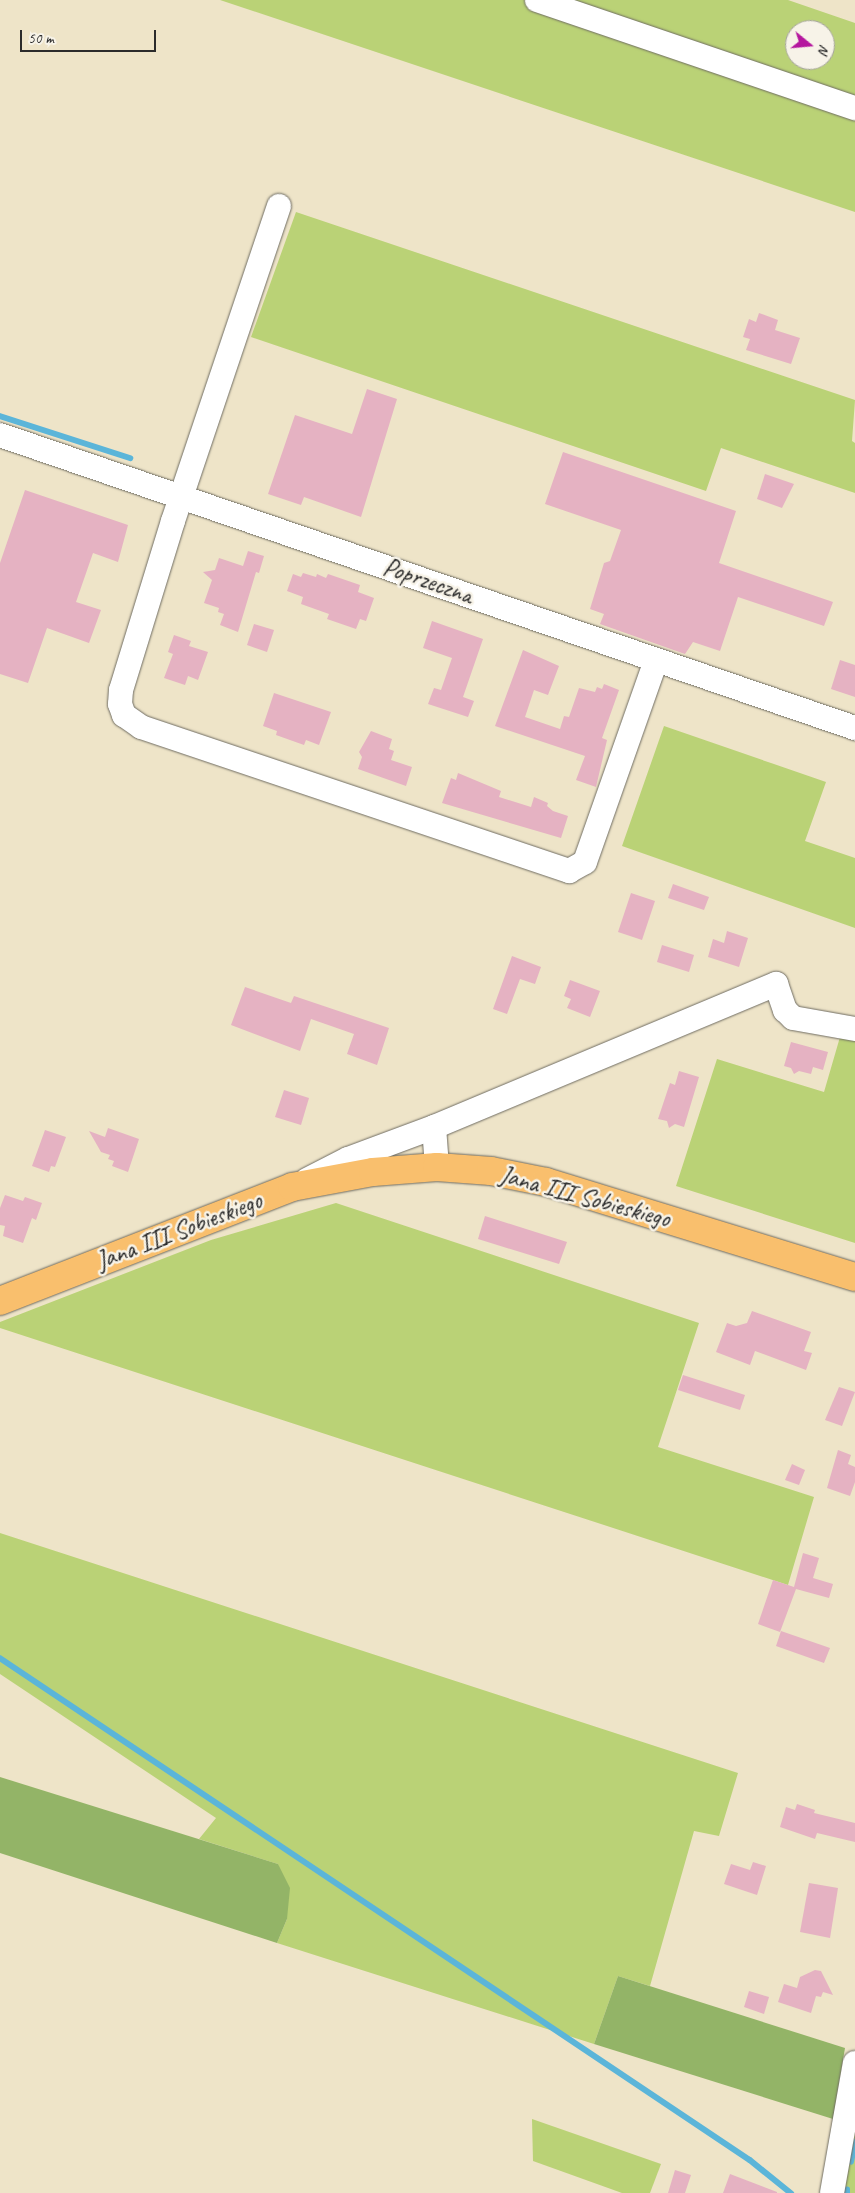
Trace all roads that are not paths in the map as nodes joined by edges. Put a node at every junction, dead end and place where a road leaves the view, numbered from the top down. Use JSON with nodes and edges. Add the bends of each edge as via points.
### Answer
{"nodes":[{"id":1,"x":537,"y":0,"type":"edge"},
{"id":2,"x":855,"y":108,"type":"edge"},
{"id":3,"x":279,"y":206,"type":"dead end"},
{"id":4,"x":0,"y":435,"type":"edge"},
{"id":5,"x":182,"y":495,"type":"junction"},
{"id":6,"x":656,"y":660,"type":"junction"},
{"id":7,"x":855,"y":728,"type":"edge"},
{"id":8,"x":855,"y":1030,"type":"edge"},
{"id":9,"x":434,"y":1127,"type":"junction"},
{"id":10,"x":437,"y":1167,"type":"junction"},
{"id":11,"x":292,"y":1187,"type":"junction"},
{"id":12,"x":855,"y":1277,"type":"edge"},
{"id":13,"x":0,"y":1301,"type":"edge"},
{"id":14,"x":855,"y":2063,"type":"edge"},
{"id":15,"x":832,"y":2193,"type":"edge"}],
"edges":[{"from":1,"to":2,"type":"street"},
{"from":3,"to":5,"type":"street"},
{"from":4,"to":5,"type":"street","name":"Poprzeczna"},
{"from":5,"to":6,"type":"street","name":"Poprzeczna"},
{"from":5,"to":6,"type":"street","via":[[121,690],[120,704],[124,714],[141,727],[568,871],[584,862]]},
{"from":6,"to":7,"type":"street","name":"Poprzeczna"},
{"from":8,"to":9,"type":"street","via":[[793,1018],[785,1010],[776,984]]},
{"from":9,"to":10,"type":"street"},
{"from":9,"to":11,"type":"street","via":[[348,1159]]},
{"from":10,"to":11,"type":"main road","name":"Jana III Sobieskiego","via":[[373,1172]]},
{"from":10,"to":12,"type":"main road","name":"Jana III Sobieskiego","via":[[491,1171],[546,1182]]},
{"from":11,"to":13,"type":"main road","name":"Jana III Sobieskiego"},
{"from":14,"to":15,"type":"street"}]}
